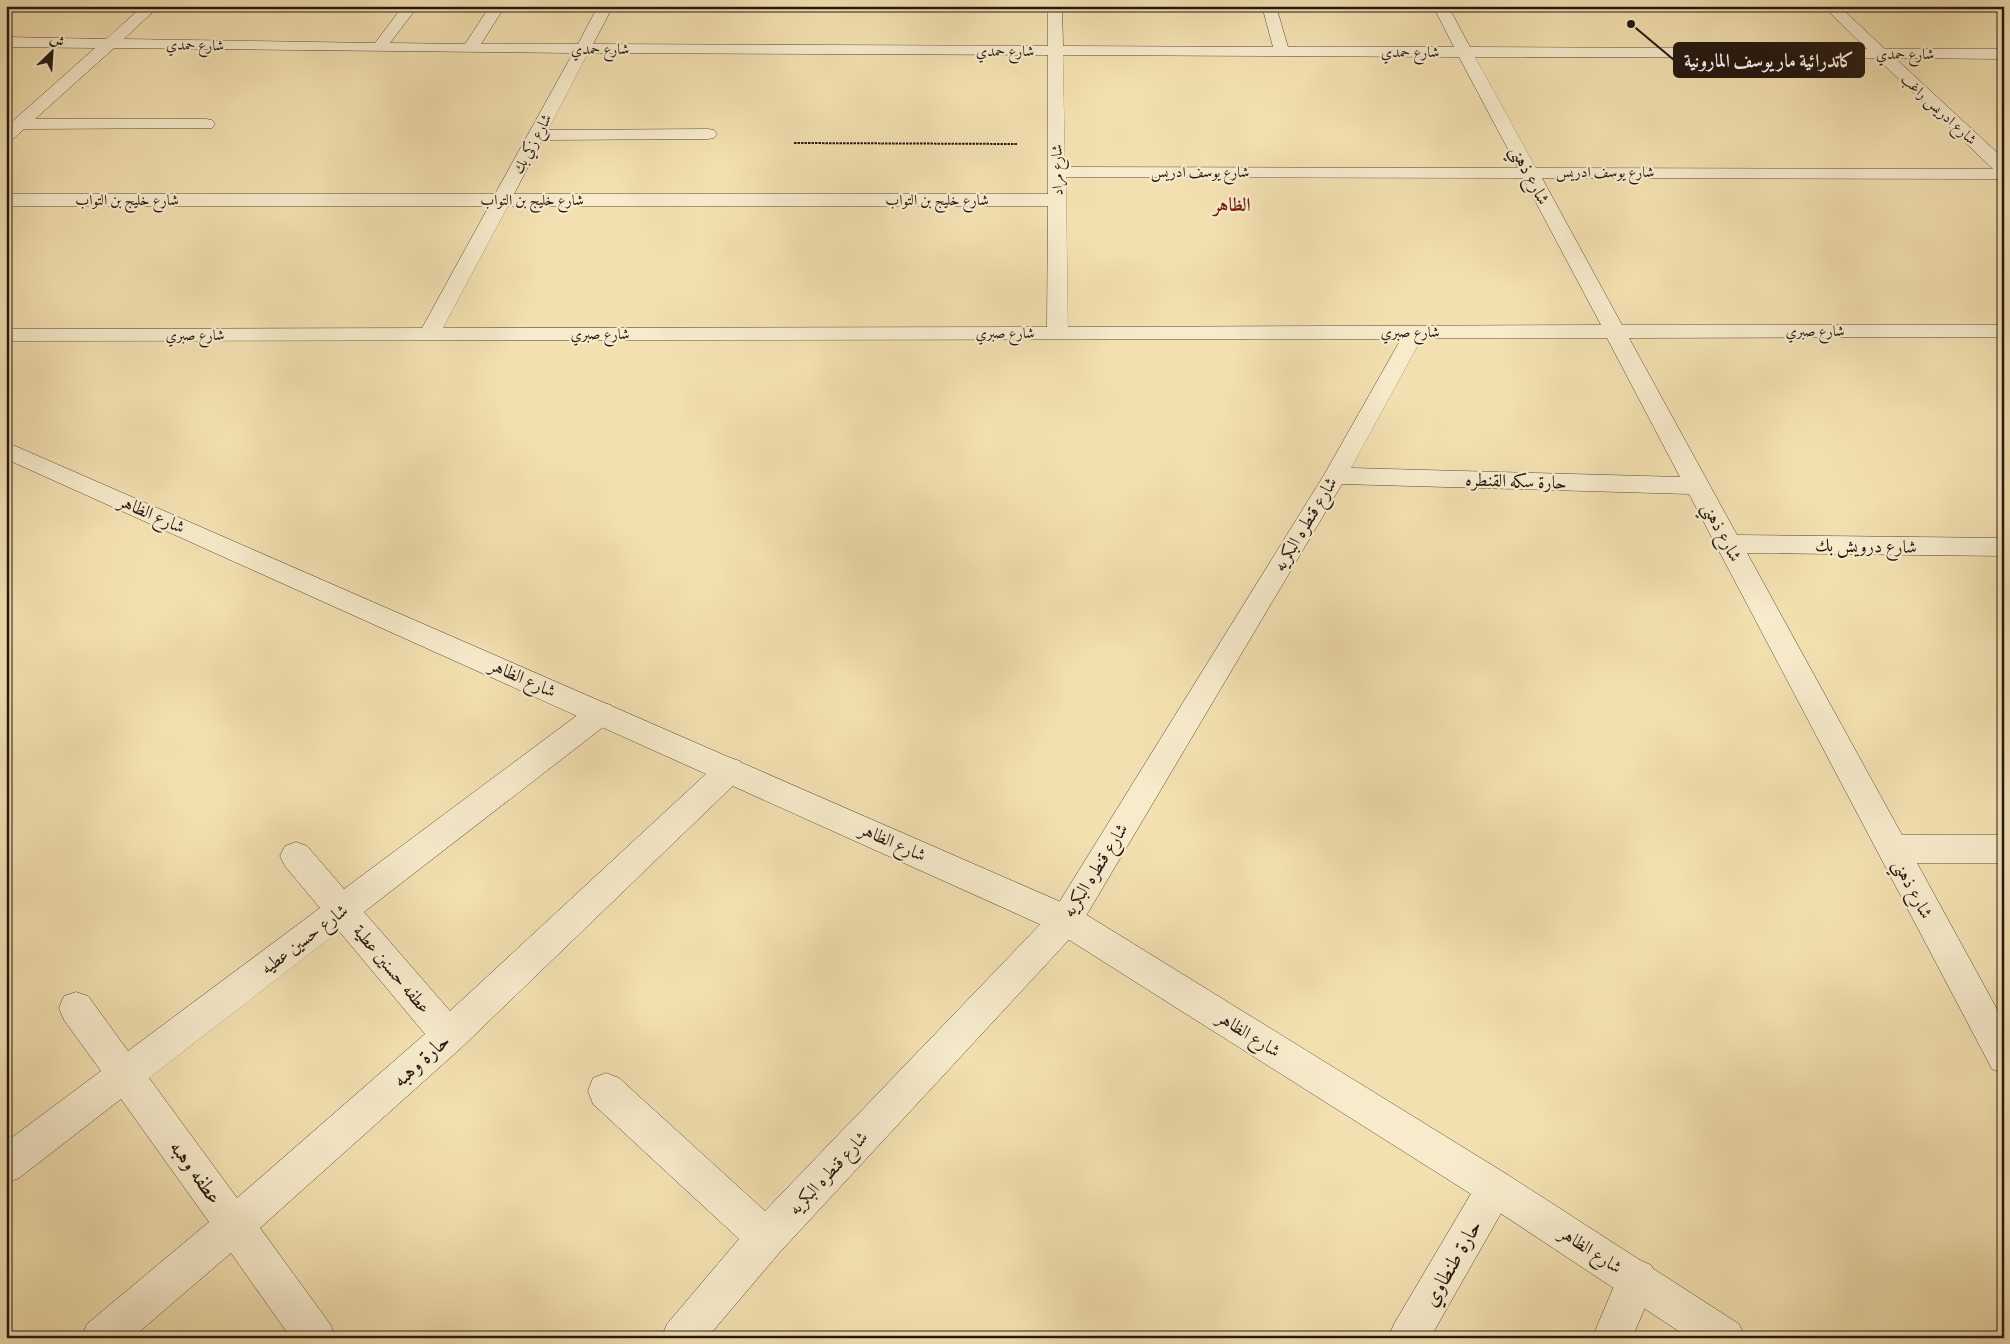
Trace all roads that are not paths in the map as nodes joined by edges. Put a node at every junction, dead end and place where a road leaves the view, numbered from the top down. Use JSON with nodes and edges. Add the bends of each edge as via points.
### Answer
{"nodes":[{"id":1,"x":152,"y":6,"type":"edge"},
{"id":2,"x":411,"y":6,"type":"edge"},
{"id":3,"x":498,"y":6,"type":"edge"},
{"id":4,"x":606,"y":6,"type":"edge"},
{"id":5,"x":1055,"y":6,"type":"edge"},
{"id":6,"x":1269,"y":6,"type":"edge"},
{"id":7,"x":1440,"y":6,"type":"edge"},
{"id":8,"x":1830,"y":6,"type":"edge"},
{"id":9,"x":6,"y":42,"type":"edge"},
{"id":10,"x":110,"y":44,"type":"junction"},
{"id":11,"x":379,"y":48,"type":"junction"},
{"id":12,"x":470,"y":48,"type":"junction"},
{"id":13,"x":583,"y":49,"type":"junction"},
{"id":14,"x":1056,"y":51,"type":"junction"},
{"id":15,"x":1282,"y":52,"type":"junction"},
{"id":16,"x":1465,"y":52,"type":"junction"},
{"id":17,"x":1881,"y":54,"type":"junction"},
{"id":18,"x":2004,"y":54,"type":"edge"},
{"id":19,"x":20,"y":124,"type":"junction"},
{"id":20,"x":206,"y":124,"type":"dead end"},
{"id":21,"x":708,"y":134,"type":"dead end"},
{"id":22,"x":537,"y":135,"type":"junction"},
{"id":23,"x":6,"y":136,"type":"edge"},
{"id":24,"x":2004,"y":169,"type":"edge"},
{"id":25,"x":1056,"y":172,"type":"junction"},
{"id":26,"x":1529,"y":172,"type":"junction"},
{"id":27,"x":2004,"y":174,"type":"edge"},
{"id":28,"x":6,"y":200,"type":"edge"},
{"id":29,"x":502,"y":200,"type":"junction"},
{"id":30,"x":1057,"y":200,"type":"junction"},
{"id":31,"x":1615,"y":331,"type":"junction"},
{"id":32,"x":2004,"y":331,"type":"edge"},
{"id":33,"x":1415,"y":332,"type":"junction"},
{"id":34,"x":1058,"y":333,"type":"junction"},
{"id":35,"x":429,"y":335,"type":"junction"},
{"id":36,"x":6,"y":336,"type":"edge"},
{"id":37,"x":6,"y":450,"type":"edge"},
{"id":38,"x":1334,"y":476,"type":"junction"},
{"id":39,"x":1697,"y":486,"type":"junction"},
{"id":40,"x":1729,"y":544,"type":"junction"},
{"id":41,"x":2004,"y":547,"type":"edge"},
{"id":42,"x":601,"y":713,"type":"junction"},
{"id":43,"x":730,"y":770,"type":"junction"},
{"id":44,"x":1892,"y":849,"type":"junction"},
{"id":45,"x":2004,"y":849,"type":"edge"},
{"id":46,"x":296,"y":856,"type":"dead end"},
{"id":47,"x":342,"y":910,"type":"junction"},
{"id":48,"x":1066,"y":920,"type":"junction"},
{"id":49,"x":76,"y":1008,"type":"dead end"},
{"id":50,"x":449,"y":1036,"type":"junction"},
{"id":51,"x":2004,"y":1057,"type":"edge"},
{"id":52,"x":124,"y":1075,"type":"junction"},
{"id":53,"x":606,"y":1091,"type":"dead end"},
{"id":54,"x":6,"y":1165,"type":"edge"},
{"id":55,"x":1495,"y":1188,"type":"junction"},
{"id":56,"x":235,"y":1225,"type":"junction"},
{"id":57,"x":766,"y":1238,"type":"junction"},
{"id":58,"x":1637,"y":1279,"type":"junction"},
{"id":59,"x":101,"y":1338,"type":"edge"},
{"id":60,"x":316,"y":1338,"type":"edge"},
{"id":61,"x":681,"y":1338,"type":"edge"},
{"id":62,"x":1408,"y":1338,"type":"edge"},
{"id":63,"x":1612,"y":1338,"type":"edge"},
{"id":64,"x":1725,"y":1338,"type":"edge"}],
"edges":[{"from":1,"to":10,"type":"street"},
{"from":2,"to":11,"type":"street"},
{"from":3,"to":12,"type":"street"},
{"from":4,"to":13,"type":"street","name":"شارع زكي بك"},
{"from":5,"to":14,"type":"street","name":"شارع مراد"},
{"from":6,"to":15,"type":"street"},
{"from":7,"to":16,"type":"street","name":"شارع ذهني"},
{"from":8,"to":17,"type":"street","name":"شارع ادريس راغب"},
{"from":9,"to":10,"type":"street","name":"شارع حمدي"},
{"from":10,"to":11,"type":"street","name":"شارع حمدي"},
{"from":10,"to":19,"type":"street"},
{"from":11,"to":12,"type":"street","name":"شارع حمدي"},
{"from":12,"to":13,"type":"street","name":"شارع حمدي"},
{"from":13,"to":14,"type":"street","name":"شارع حمدي"},
{"from":13,"to":22,"type":"street","name":"شارع زكي بك"},
{"from":14,"to":15,"type":"street","name":"شارع حمدي"},
{"from":14,"to":25,"type":"street","name":"شارع مراد"},
{"from":15,"to":16,"type":"street","name":"شارع حمدي"},
{"from":16,"to":17,"type":"street","name":"شارع حمدي"},
{"from":16,"to":26,"type":"street","name":"شارع ذهني"},
{"from":17,"to":18,"type":"street","name":"شارع حمدي"},
{"from":17,"to":24,"type":"street","name":"شارع ادريس راغب"},
{"from":19,"to":20,"type":"street"},
{"from":19,"to":23,"type":"street"},
{"from":21,"to":22,"type":"street"},
{"from":22,"to":29,"type":"street","name":"شارع زكي بك"},
{"from":25,"to":26,"type":"street","name":"شارع يوسف ادريس"},
{"from":25,"to":30,"type":"street","name":"شارع مراد"},
{"from":26,"to":27,"type":"street","name":"شارع يوسف ادريس"},
{"from":26,"to":31,"type":"street","name":"شارع ذهني"},
{"from":28,"to":29,"type":"street","name":"شارع خليج بن التواب"},
{"from":29,"to":30,"type":"street","name":"شارع خليج بن التواب"},
{"from":29,"to":35,"type":"street","name":"شارع زكي بك"},
{"from":30,"to":34,"type":"street","name":"شارع مراد"},
{"from":31,"to":32,"type":"street","name":"شارع صبري"},
{"from":31,"to":33,"type":"street","name":"شارع صبري"},
{"from":31,"to":39,"type":"street","name":"شارع ذهني"},
{"from":33,"to":34,"type":"street","name":"شارع صبري"},
{"from":33,"to":38,"type":"street","name":"شارع قنطره البكريه"},
{"from":34,"to":35,"type":"street","name":"شارع صبري"},
{"from":35,"to":36,"type":"street","name":"شارع صبري"},
{"from":37,"to":42,"type":"street","name":"شارع الظاهر"},
{"from":38,"to":39,"type":"street","name":"حارة سكه القنطره"},
{"from":38,"to":48,"type":"street","name":"شارع قنطره البكريه"},
{"from":39,"to":40,"type":"street","name":"شارع ذهني"},
{"from":40,"to":41,"type":"street","name":"شارع درويش بك"},
{"from":40,"to":44,"type":"street","name":"شارع ذهني"},
{"from":42,"to":43,"type":"street","name":"شارع الظاهر"},
{"from":42,"to":47,"type":"street","name":"شارع حسين عطيه"},
{"from":43,"to":48,"type":"street","name":"شارع الظاهر"},
{"from":43,"to":50,"type":"street","name":"حارة وهبه"},
{"from":44,"to":45,"type":"street"},
{"from":44,"to":51,"type":"street","name":"شارع ذهني"},
{"from":46,"to":47,"type":"street","name":"عطفه حسنين عطية"},
{"from":47,"to":50,"type":"street","name":"عطفه حسنين عطية"},
{"from":47,"to":52,"type":"street","name":"شارع حسين عطيه"},
{"from":48,"to":55,"type":"street","name":"شارع الظاهر"},
{"from":48,"to":57,"type":"street","name":"شارع قنطره البكريه"},
{"from":49,"to":52,"type":"street","name":"عطفه وهبه"},
{"from":50,"to":56,"type":"street","name":"حارة وهبه"},
{"from":52,"to":54,"type":"street","name":"شارع حسين عطيه"},
{"from":52,"to":56,"type":"street","name":"عطفه وهبه"},
{"from":53,"to":57,"type":"street"},
{"from":55,"to":58,"type":"street","name":"شارع الظاهر"},
{"from":55,"to":62,"type":"street","name":"حارة طنطاوي"},
{"from":56,"to":59,"type":"street","name":"حارة وهبه"},
{"from":56,"to":60,"type":"street","name":"عطفه وهبه"},
{"from":57,"to":61,"type":"street","name":"شارع قنطره البكريه"},
{"from":58,"to":63,"type":"street"},
{"from":58,"to":64,"type":"street","name":"شارع الظاهر"}]}
